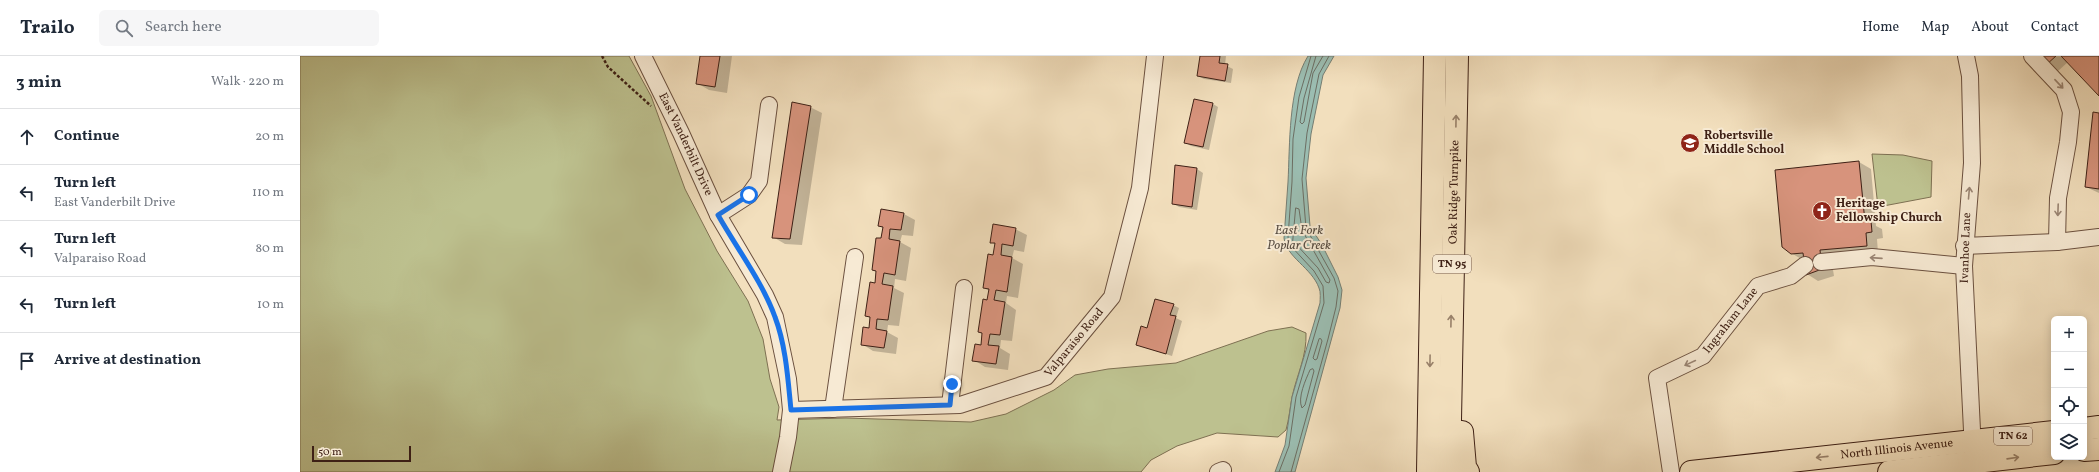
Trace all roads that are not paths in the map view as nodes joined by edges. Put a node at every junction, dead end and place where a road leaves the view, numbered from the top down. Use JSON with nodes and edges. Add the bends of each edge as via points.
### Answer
{"nodes":[{"id":1,"x":643,"y":56,"type":"edge"},
{"id":2,"x":1155,"y":56,"type":"edge"},
{"id":3,"x":1435,"y":56,"type":"edge"},
{"id":4,"x":1457,"y":56,"type":"edge"},
{"id":5,"x":1966,"y":56,"type":"edge"},
{"id":6,"x":2032,"y":56,"type":"edge"},
{"id":7,"x":769,"y":104,"type":"dead end"},
{"id":8,"x":1433,"y":147,"type":"junction"},
{"id":9,"x":718,"y":215,"type":"junction"},
{"id":10,"x":2099,"y":237,"type":"edge"},
{"id":11,"x":2057,"y":242,"type":"junction"},
{"id":12,"x":1964,"y":246,"type":"junction"},
{"id":13,"x":855,"y":257,"type":"dead end"},
{"id":14,"x":1821,"y":262,"type":"dead end"},
{"id":15,"x":1964,"y":266,"type":"junction"},
{"id":16,"x":1802,"y":267,"type":"dead end"},
{"id":17,"x":964,"y":288,"type":"dead end"},
{"id":18,"x":1450,"y":347,"type":"junction"},
{"id":19,"x":950,"y":405,"type":"junction"},
{"id":20,"x":833,"y":409,"type":"junction"},
{"id":21,"x":791,"y":410,"type":"junction"},
{"id":22,"x":2099,"y":427,"type":"edge"},
{"id":23,"x":2087,"y":429,"type":"edge"},
{"id":24,"x":2051,"y":432,"type":"edge"},
{"id":25,"x":1972,"y":441,"type":"junction"},
{"id":26,"x":2099,"y":449,"type":"edge"},
{"id":27,"x":2087,"y":450,"type":"edge"},
{"id":28,"x":2051,"y":454,"type":"edge"},
{"id":29,"x":1975,"y":468,"type":"edge"},
{"id":30,"x":781,"y":472,"type":"edge"},
{"id":31,"x":1413,"y":472,"type":"edge"},
{"id":32,"x":1428,"y":472,"type":"edge"},
{"id":33,"x":1449,"y":472,"type":"edge"},
{"id":34,"x":1468,"y":472,"type":"edge"},
{"id":35,"x":1670,"y":472,"type":"edge"},
{"id":36,"x":1691,"y":472,"type":"edge"},
{"id":37,"x":1889,"y":472,"type":"edge"}],
"edges":[{"from":1,"to":9,"type":"street","name":"East Vanderbilt Drive"},
{"from":2,"to":19,"type":"street","name":"Valparaiso Road","via":[[1140,188],[1112,297],[1046,377],[960,405]]},
{"from":3,"to":8,"type":"highway","name":"Oak Ridge Turnpike","number":"TN 95"},
{"from":18,"to":4,"type":"highway","name":"Oak Ridge Turnpike","number":"TN 95","one_way":true},
{"from":12,"to":5,"type":"street","name":"Ivanhoe Lane","one_way":true,"via":[[1972,163],[1970,76]]},
{"from":6,"to":11,"type":"street","one_way":true,"via":[[2064,90],[2071,112],[2058,198]]},
{"from":7,"to":9,"type":"street","via":[[759,181],[749,195]]},
{"from":8,"to":31,"type":"highway","via":[[1417,274]]},
{"from":8,"to":32,"type":"highway","name":"Oak Ridge Turnpike","number":"TN 95","one_way":true},
{"from":9,"to":21,"type":"street","name":"East Vanderbilt Drive","via":[[765,295],[775,317],[788,379]]},
{"from":10,"to":11,"type":"street"},
{"from":11,"to":12,"type":"street"},
{"from":12,"to":15,"type":"street","name":"Ivanhoe Lane"},
{"from":13,"to":20,"type":"street"},
{"from":15,"to":14,"type":"street","one_way":true,"via":[[1872,257]]},
{"from":15,"to":25,"type":"street","name":"Ivanhoe Lane"},
{"from":16,"to":35,"type":"street","name":"Ingraham Lane","one_way":true,"via":[[1791,276],[1758,286],[1703,356],[1657,378]]},
{"from":17,"to":19,"type":"street"},
{"from":18,"to":33,"type":"highway","name":"Oak Ridge Turnpike","number":"TN 95"},
{"from":18,"to":34,"type":"highway","via":[[1460,392],[1462,448]]},
{"from":19,"to":20,"type":"street","name":"Valparaiso Road"},
{"from":20,"to":21,"type":"street","name":"Valparaiso Road"},
{"from":21,"to":30,"type":"street","name":"East Vanderbilt Drive"},
{"from":22,"to":23,"type":"highway"},
{"from":24,"to":25,"type":"highway","name":"North Illinois Avenue","number":"TN 62"},
{"from":25,"to":29,"type":"street","name":"Ivanhoe Lane"},
{"from":25,"to":36,"type":"highway","name":"North Illinois Avenue","number":"TN 62","one_way":true},
{"from":26,"to":27,"type":"highway"},
{"from":29,"to":28,"type":"highway","number":"TN 62","one_way":true},
{"from":29,"to":37,"type":"highway","number":"TN 62"}]}
